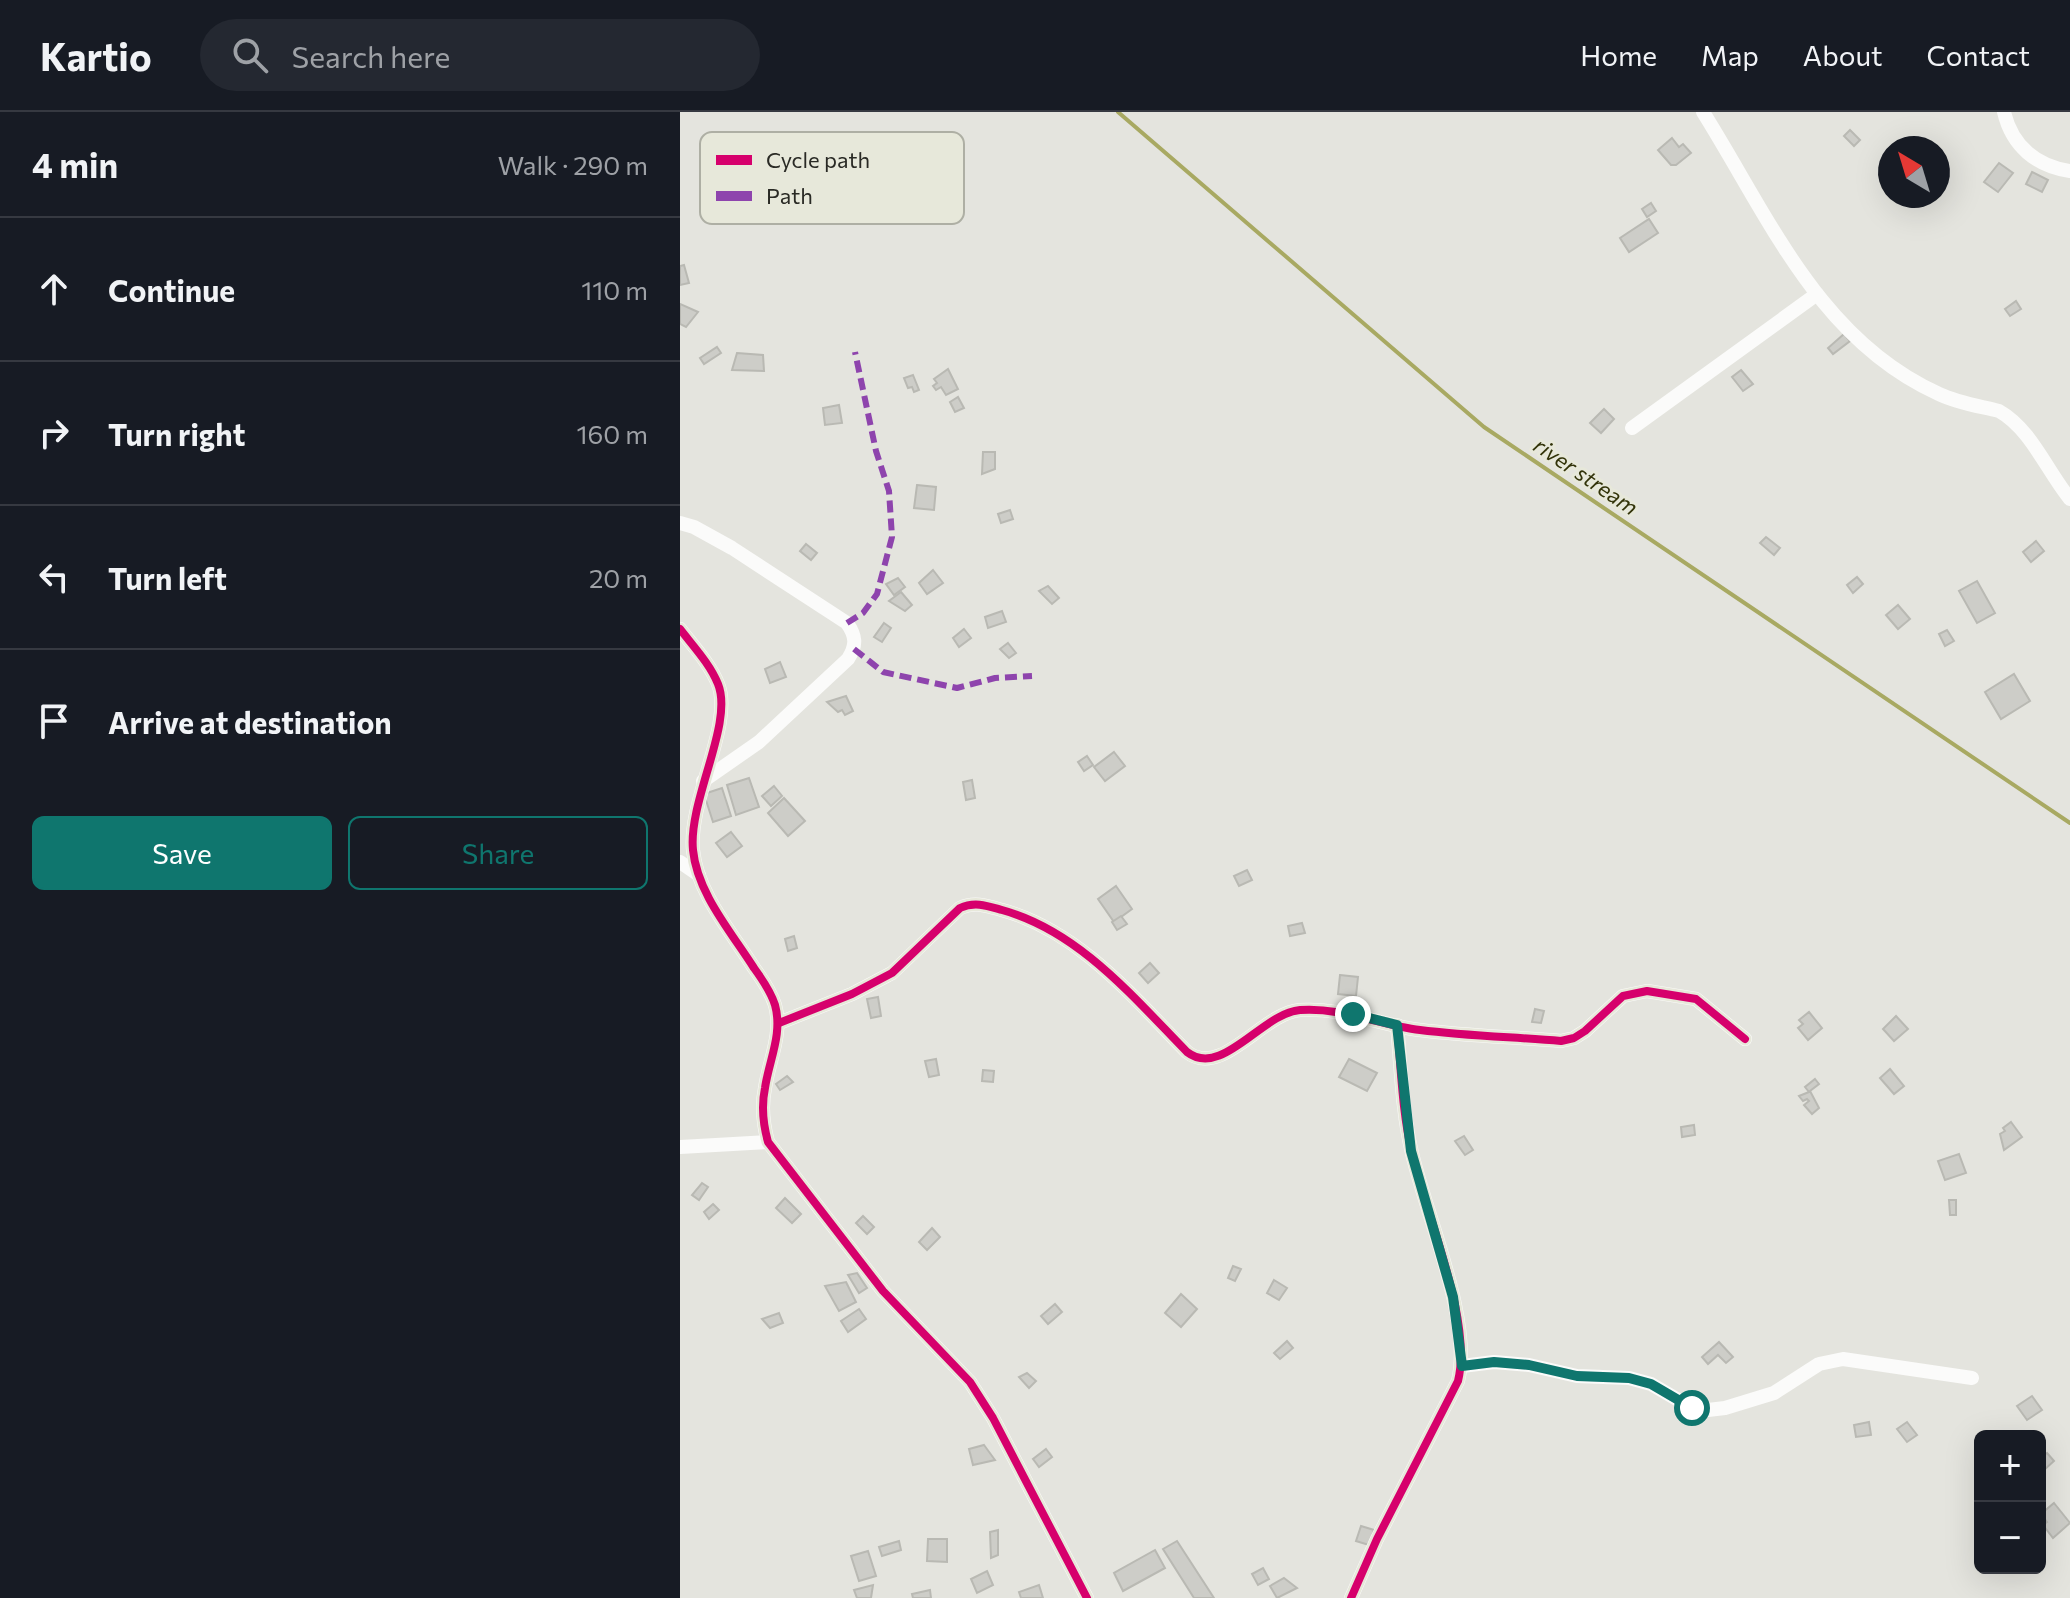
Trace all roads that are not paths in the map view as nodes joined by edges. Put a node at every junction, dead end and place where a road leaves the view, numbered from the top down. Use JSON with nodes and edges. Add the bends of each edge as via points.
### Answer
{"nodes":[{"id":1,"x":1703,"y":112,"type":"edge"},
{"id":2,"x":2004,"y":112,"type":"edge"},
{"id":3,"x":2070,"y":171,"type":"edge"},
{"id":4,"x":1817,"y":294,"type":"junction"},
{"id":5,"x":1632,"y":428,"type":"dead end"},
{"id":6,"x":2070,"y":499,"type":"edge"},
{"id":7,"x":680,"y":523,"type":"edge"},
{"id":8,"x":680,"y":629,"type":"edge"},
{"id":9,"x":703,"y":781,"type":"junction"},
{"id":10,"x":680,"y":862,"type":"edge"},
{"id":11,"x":699,"y":875,"type":"junction"},
{"id":12,"x":779,"y":1023,"type":"junction"},
{"id":13,"x":1397,"y":1025,"type":"junction"},
{"id":14,"x":1745,"y":1039,"type":"dead end"},
{"id":15,"x":768,"y":1142,"type":"junction"},
{"id":16,"x":680,"y":1147,"type":"edge"},
{"id":17,"x":1462,"y":1366,"type":"junction"},
{"id":18,"x":1972,"y":1378,"type":"dead end"},
{"id":19,"x":1087,"y":1598,"type":"edge"},
{"id":20,"x":1351,"y":1598,"type":"edge"}],
"edges":[{"from":1,"to":4,"type":"street"},
{"from":2,"to":3,"type":"street","via":[[2023,149],[2046,165]]},
{"from":4,"to":5,"type":"street"},
{"from":4,"to":6,"type":"street","via":[[1870,353],[1917,383],[2007,415]]},
{"from":7,"to":9,"type":"street","via":[[732,548],[847,623],[855,641],[848,659],[759,742]]},
{"from":8,"to":9,"type":"street","via":[[719,686],[720,720]]},
{"from":9,"to":11,"type":"street","via":[[693,824]]},
{"from":10,"to":11,"type":"street"},
{"from":11,"to":12,"type":"street","via":[[774,1002]]},
{"from":12,"to":13,"type":"street","via":[[892,973],[960,908],[981,904],[1029,917],[1079,949],[1187,1052],[1203,1060],[1216,1058],[1291,1011],[1341,1012]]},
{"from":12,"to":15,"type":"street","via":[[764,1089]]},
{"from":13,"to":14,"type":"street","via":[[1561,1041],[1585,1031],[1623,996],[1647,991],[1696,999]]},
{"from":13,"to":17,"type":"street","via":[[1411,1151],[1453,1297]]},
{"from":15,"to":16,"type":"street"},
{"from":15,"to":19,"type":"street","via":[[883,1291],[970,1382]]},
{"from":17,"to":18,"type":"street","via":[[1506,1363],[1577,1376],[1629,1378],[1651,1384],[1692,1408],[1708,1410],[1774,1393],[1819,1364],[1843,1359]]},
{"from":17,"to":20,"type":"street"}]}
